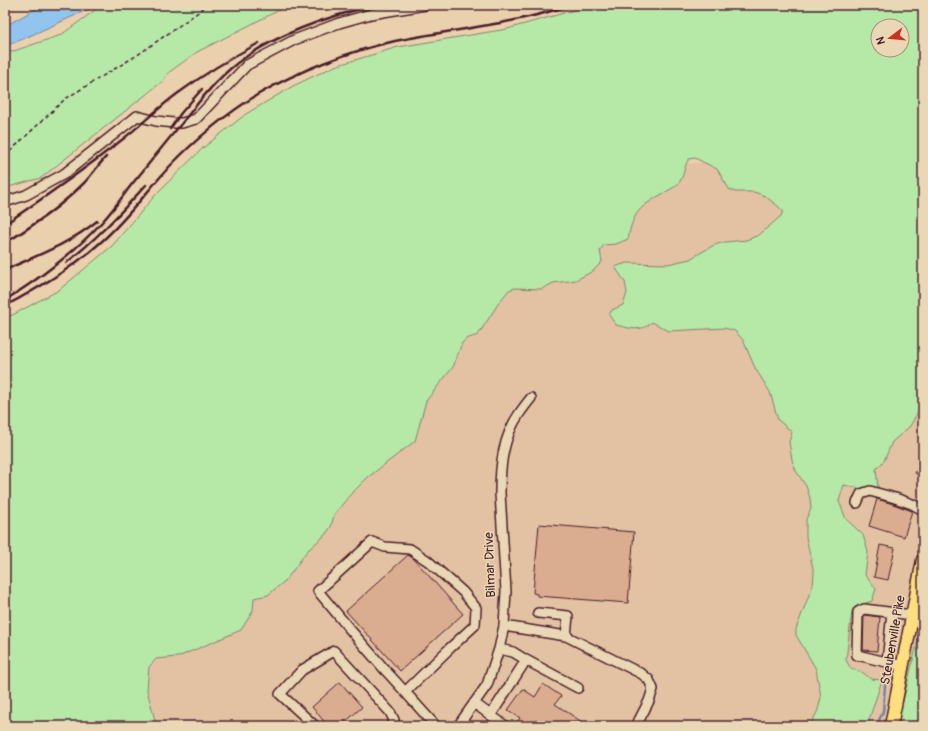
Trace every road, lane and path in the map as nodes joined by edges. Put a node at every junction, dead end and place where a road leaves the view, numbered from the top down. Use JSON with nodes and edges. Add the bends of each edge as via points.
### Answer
{"nodes":[{"id":1,"x":205,"y":5,"type":"edge"},
{"id":2,"x":425,"y":5,"type":"edge"},
{"id":3,"x":5,"y":156,"type":"edge"},
{"id":4,"x":5,"y":202,"type":"edge"},
{"id":5,"x":531,"y":398,"type":"dead end"},
{"id":6,"x":857,"y":504,"type":"dead end"},
{"id":7,"x":923,"y":510,"type":"edge"},
{"id":8,"x":923,"y":560,"type":"edge"},
{"id":9,"x":892,"y":612,"type":"junction"},
{"id":10,"x":538,"y":613,"type":"dead end"},
{"id":11,"x":912,"y":615,"type":"junction"},
{"id":12,"x":504,"y":626,"type":"junction"},
{"id":13,"x":566,"y":636,"type":"junction"},
{"id":14,"x":499,"y":649,"type":"junction"},
{"id":15,"x":526,"y":660,"type":"junction"},
{"id":16,"x":887,"y":662,"type":"junction"},
{"id":17,"x":903,"y":666,"type":"junction"},
{"id":18,"x":578,"y":688,"type":"dead end"},
{"id":19,"x":405,"y":692,"type":"junction"},
{"id":20,"x":474,"y":703,"type":"junction"},
{"id":21,"x":491,"y":715,"type":"junction"},
{"id":22,"x":504,"y":724,"type":"dead end"},
{"id":23,"x":315,"y":726,"type":"edge"},
{"id":24,"x":392,"y":726,"type":"edge"},
{"id":25,"x":436,"y":726,"type":"edge"},
{"id":26,"x":458,"y":726,"type":"edge"},
{"id":27,"x":636,"y":726,"type":"edge"},
{"id":28,"x":891,"y":726,"type":"edge"}],
"edges":[{"from":1,"to":3,"type":"path","via":[[139,54],[65,99]]},
{"from":2,"to":4,"type":"street","via":[[371,14],[294,40],[247,65],[196,119],[174,123],[137,116],[64,174],[26,195]]},
{"from":5,"to":12,"type":"street","name":"Bilmar Drive","via":[[507,437],[501,460],[500,492],[506,591]]},
{"from":6,"to":7,"type":"street","via":[[861,494],[870,491]]},
{"from":8,"to":11,"type":"main road","name":"Steubenville Pike"},
{"from":9,"to":11,"type":"street"},
{"from":9,"to":16,"type":"street"},
{"from":9,"to":16,"type":"street","via":[[864,609],[858,612],[857,655]]},
{"from":10,"to":13,"type":"street","via":[[568,616]]},
{"from":11,"to":17,"type":"main road","name":"Steubenville Pike"},
{"from":12,"to":13,"type":"street"},
{"from":12,"to":14,"type":"street","name":"Bilmar Drive"},
{"from":13,"to":27,"type":"street","via":[[642,674],[649,680],[653,689]]},
{"from":14,"to":15,"type":"street","via":[[513,652]]},
{"from":14,"to":20,"type":"street","name":"Bilmar Drive","via":[[487,685]]},
{"from":15,"to":18,"type":"street"},
{"from":15,"to":21,"type":"street"},
{"from":16,"to":17,"type":"street"},
{"from":17,"to":28,"type":"main road","name":"Steubenville Pike"},
{"from":19,"to":19,"type":"street","via":[[318,591],[372,542],[385,547],[410,549],[428,561],[463,592],[476,608],[475,625]]},
{"from":19,"to":25,"type":"street"},
{"from":20,"to":21,"type":"street"},
{"from":20,"to":26,"type":"street","name":"Bilmar Drive"},
{"from":21,"to":22,"type":"street"},
{"from":23,"to":24,"type":"street","via":[[280,694],[302,670],[334,651],[390,712],[394,720]]}]}
